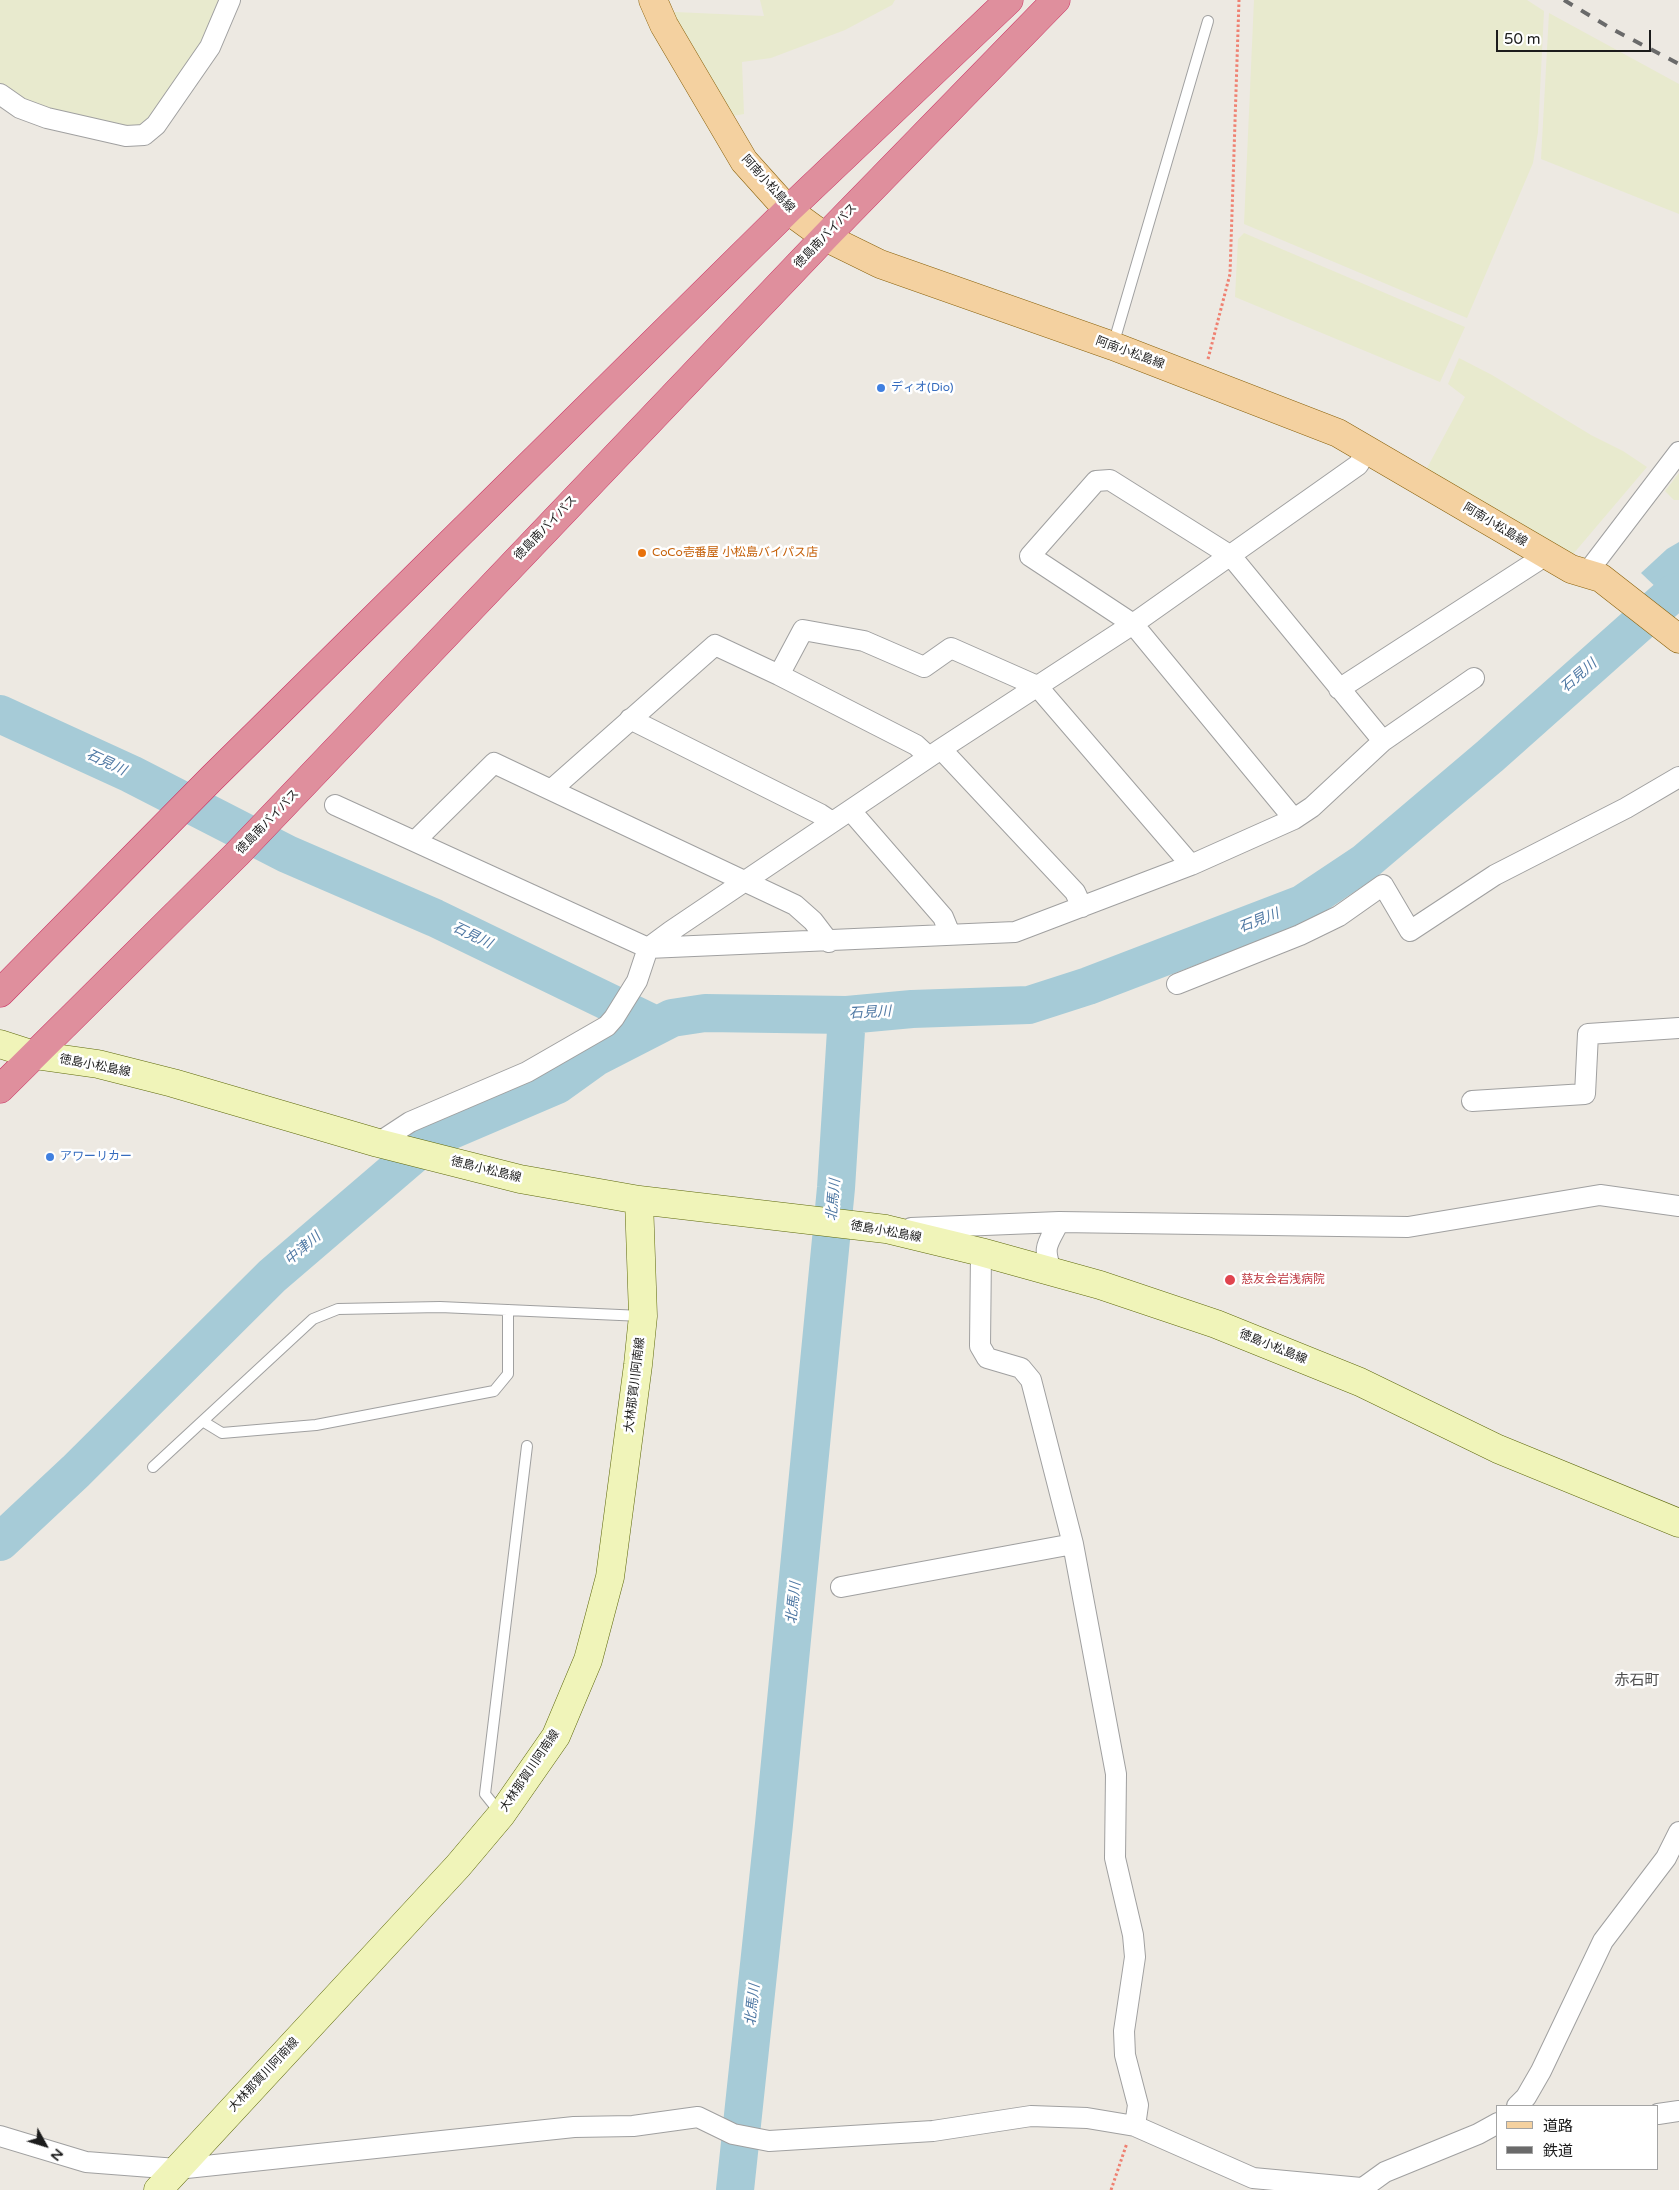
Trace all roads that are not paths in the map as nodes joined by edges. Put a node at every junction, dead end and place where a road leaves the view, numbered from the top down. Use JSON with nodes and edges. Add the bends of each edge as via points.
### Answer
{"nodes":[{"id":1,"x":230,"y":0,"type":"edge"},
{"id":2,"x":653,"y":0,"type":"edge"},
{"id":3,"x":1009,"y":0,"type":"edge"},
{"id":4,"x":1056,"y":0,"type":"edge"},
{"id":5,"x":1208,"y":21,"type":"dead end"},
{"id":6,"x":0,"y":94,"type":"edge"},
{"id":7,"x":788,"y":210,"type":"junction"},
{"id":8,"x":825,"y":236,"type":"junction"},
{"id":9,"x":1112,"y":346,"type":"junction"},
{"id":10,"x":1368,"y":450,"type":"junction"},
{"id":11,"x":1679,"y":452,"type":"edge"},
{"id":12,"x":1543,"y":553,"type":"junction"},
{"id":13,"x":1231,"y":556,"type":"junction"},
{"id":14,"x":1586,"y":574,"type":"junction"},
{"id":15,"x":1133,"y":624,"type":"junction"},
{"id":16,"x":1679,"y":639,"type":"edge"},
{"id":17,"x":779,"y":675,"type":"junction"},
{"id":18,"x":1474,"y":678,"type":"dead end"},
{"id":19,"x":1037,"y":686,"type":"junction"},
{"id":20,"x":1339,"y":689,"type":"junction"},
{"id":21,"x":630,"y":719,"type":"junction"},
{"id":22,"x":1383,"y":741,"type":"junction"},
{"id":23,"x":935,"y":753,"type":"junction"},
{"id":24,"x":1679,"y":778,"type":"edge"},
{"id":25,"x":551,"y":790,"type":"junction"},
{"id":26,"x":335,"y":805,"type":"dead end"},
{"id":27,"x":851,"y":811,"type":"junction"},
{"id":28,"x":1294,"y":819,"type":"junction"},
{"id":29,"x":832,"y":822,"type":"junction"},
{"id":30,"x":415,"y":841,"type":"junction"},
{"id":31,"x":1191,"y":865,"type":"junction"},
{"id":32,"x":742,"y":882,"type":"junction"},
{"id":33,"x":1082,"y":907,"type":"junction"},
{"id":34,"x":950,"y":934,"type":"junction"},
{"id":35,"x":830,"y":942,"type":"junction"},
{"id":36,"x":648,"y":948,"type":"junction"},
{"id":37,"x":1177,"y":984,"type":"dead end"},
{"id":38,"x":0,"y":993,"type":"edge"},
{"id":39,"x":1679,"y":1028,"type":"edge"},
{"id":40,"x":0,"y":1044,"type":"edge"},
{"id":41,"x":34,"y":1055,"type":"junction"},
{"id":42,"x":0,"y":1089,"type":"edge"},
{"id":43,"x":1472,"y":1101,"type":"dead end"},
{"id":44,"x":391,"y":1146,"type":"junction"},
{"id":45,"x":639,"y":1200,"type":"junction"},
{"id":46,"x":1679,"y":1206,"type":"edge"},
{"id":47,"x":1059,"y":1222,"type":"junction"},
{"id":48,"x":886,"y":1230,"type":"junction"},
{"id":49,"x":981,"y":1252,"type":"junction"},
{"id":50,"x":1052,"y":1272,"type":"junction"},
{"id":51,"x":508,"y":1310,"type":"junction"},
{"id":52,"x":643,"y":1316,"type":"junction"},
{"id":53,"x":204,"y":1422,"type":"junction"},
{"id":54,"x":527,"y":1446,"type":"dead end"},
{"id":55,"x":153,"y":1467,"type":"dead end"},
{"id":56,"x":1679,"y":1523,"type":"edge"},
{"id":57,"x":1073,"y":1544,"type":"junction"},
{"id":58,"x":841,"y":1587,"type":"dead end"},
{"id":59,"x":501,"y":1815,"type":"junction"},
{"id":60,"x":1679,"y":1832,"type":"edge"},
{"id":61,"x":1518,"y":2105,"type":"edge"},
{"id":62,"x":1679,"y":2111,"type":"edge"},
{"id":63,"x":1659,"y":2114,"type":"edge"},
{"id":64,"x":1496,"y":2124,"type":"edge"},
{"id":65,"x":1134,"y":2126,"type":"junction"},
{"id":66,"x":0,"y":2136,"type":"edge"},
{"id":67,"x":177,"y":2169,"type":"junction"},
{"id":68,"x":1360,"y":2189,"type":"edge"},
{"id":69,"x":158,"y":2190,"type":"edge"}],
"edges":[{"from":1,"to":6,"type":"street","via":[[210,47],[156,125],[144,135],[126,136],[47,118],[20,108]]},
{"from":2,"to":7,"type":"main road","name":"阿南小松島線","via":[[664,25],[744,161]]},
{"from":3,"to":7,"type":"highway"},
{"from":4,"to":8,"type":"highway","name":"徳島南バイパス"},
{"from":5,"to":9,"type":"lane"},
{"from":7,"to":8,"type":"main road","name":"阿南小松島線"},
{"from":7,"to":38,"type":"highway","via":[[212,778]]},
{"from":8,"to":9,"type":"main road","name":"阿南小松島線","via":[[880,264]]},
{"from":8,"to":41,"type":"highway","name":"徳島南バイパス","via":[[237,854]]},
{"from":9,"to":10,"type":"main road","name":"阿南小松島線","via":[[1338,433]]},
{"from":10,"to":12,"type":"main road","name":"阿南小松島線"},
{"from":10,"to":13,"type":"street","via":[[1358,466]]},
{"from":11,"to":14,"type":"street"},
{"from":12,"to":14,"type":"main road","name":"阿南小松島線"},
{"from":12,"to":20,"type":"street","via":[[1537,561]]},
{"from":13,"to":15,"type":"street"},
{"from":13,"to":15,"type":"street","via":[[1110,480],[1096,480],[1030,556]]},
{"from":13,"to":20,"type":"street"},
{"from":14,"to":16,"type":"main road","name":"阿南小松島線","via":[[1601,578]]},
{"from":15,"to":19,"type":"street"},
{"from":15,"to":28,"type":"street"},
{"from":17,"to":19,"type":"street","via":[[803,630],[864,641],[924,667],[951,648]]},
{"from":17,"to":21,"type":"street","via":[[716,645]]},
{"from":17,"to":23,"type":"street"},
{"from":18,"to":22,"type":"street"},
{"from":19,"to":23,"type":"street"},
{"from":19,"to":31,"type":"street"},
{"from":20,"to":22,"type":"street"},
{"from":21,"to":25,"type":"street"},
{"from":21,"to":29,"type":"street"},
{"from":22,"to":28,"type":"street","via":[[1312,807]]},
{"from":23,"to":27,"type":"street"},
{"from":23,"to":33,"type":"street","via":[[1075,892]]},
{"from":24,"to":37,"type":"street","via":[[1495,875],[1410,931],[1382,885],[1339,916],[1300,935]]},
{"from":25,"to":30,"type":"street","via":[[494,763]]},
{"from":25,"to":32,"type":"street"},
{"from":26,"to":30,"type":"street"},
{"from":27,"to":29,"type":"street"},
{"from":27,"to":34,"type":"street","via":[[943,917]]},
{"from":28,"to":31,"type":"street"},
{"from":29,"to":32,"type":"street"},
{"from":30,"to":36,"type":"street"},
{"from":31,"to":33,"type":"street"},
{"from":32,"to":35,"type":"street","via":[[795,905]]},
{"from":32,"to":36,"type":"street"},
{"from":33,"to":34,"type":"street","via":[[1015,932]]},
{"from":34,"to":35,"type":"street"},
{"from":35,"to":36,"type":"street"},
{"from":36,"to":44,"type":"street","via":[[637,982],[606,1026],[527,1072],[410,1122]]},
{"from":39,"to":43,"type":"street","via":[[1588,1034],[1586,1094]]},
{"from":40,"to":41,"type":"main road","name":"徳島小松島線"},
{"from":41,"to":42,"type":"highway","name":"徳島南バイパス"},
{"from":41,"to":44,"type":"main road","name":"徳島小松島線","via":[[98,1064]]},
{"from":44,"to":45,"type":"main road","name":"徳島小松島線","via":[[520,1179]]},
{"from":45,"to":48,"type":"main road","name":"徳島小松島線"},
{"from":45,"to":52,"type":"main road","name":"大林那賀川阿南線"},
{"from":46,"to":47,"type":"street","via":[[1600,1195],[1408,1227]]},
{"from":47,"to":48,"type":"street"},
{"from":47,"to":50,"type":"street","via":[[1045,1254]]},
{"from":48,"to":49,"type":"main road","name":"徳島小松島線"},
{"from":49,"to":50,"type":"main road","name":"徳島小松島線"},
{"from":49,"to":57,"type":"street","via":[[980,1346],[987,1358],[1021,1368],[1031,1380]]},
{"from":50,"to":56,"type":"main road","name":"徳島小松島線","via":[[1216,1324],[1351,1378],[1498,1449]]},
{"from":51,"to":52,"type":"lane"},
{"from":51,"to":53,"type":"lane","via":[[440,1307],[338,1309],[313,1319]]},
{"from":51,"to":53,"type":"lane","via":[[508,1374],[494,1391],[316,1425],[222,1433]]},
{"from":52,"to":59,"type":"main road","name":"大林那賀川阿南線","via":[[610,1577],[588,1660],[556,1736]]},
{"from":53,"to":55,"type":"lane"},
{"from":54,"to":59,"type":"lane","via":[[485,1794]]},
{"from":57,"to":58,"type":"street"},
{"from":57,"to":65,"type":"street","via":[[1116,1774],[1115,1858],[1133,1935],[1124,2031],[1125,2055],[1138,2105]]},
{"from":59,"to":67,"type":"main road","name":"大林那賀川阿南線","via":[[451,1874]]},
{"from":60,"to":61,"type":"street","via":[[1666,1858],[1603,1941],[1541,2071]]},
{"from":62,"to":63,"type":"street"},
{"from":64,"to":68,"type":"street","via":[[1385,2172]]},
{"from":65,"to":67,"type":"street","via":[[1087,2118],[1031,2116],[934,2131],[769,2141],[741,2136],[698,2116],[633,2126],[574,2127]]},
{"from":65,"to":68,"type":"street","via":[[1253,2178]]},
{"from":66,"to":67,"type":"street","via":[[86,2162]]},
{"from":67,"to":69,"type":"main road","name":"大林那賀川阿南線"}]}
